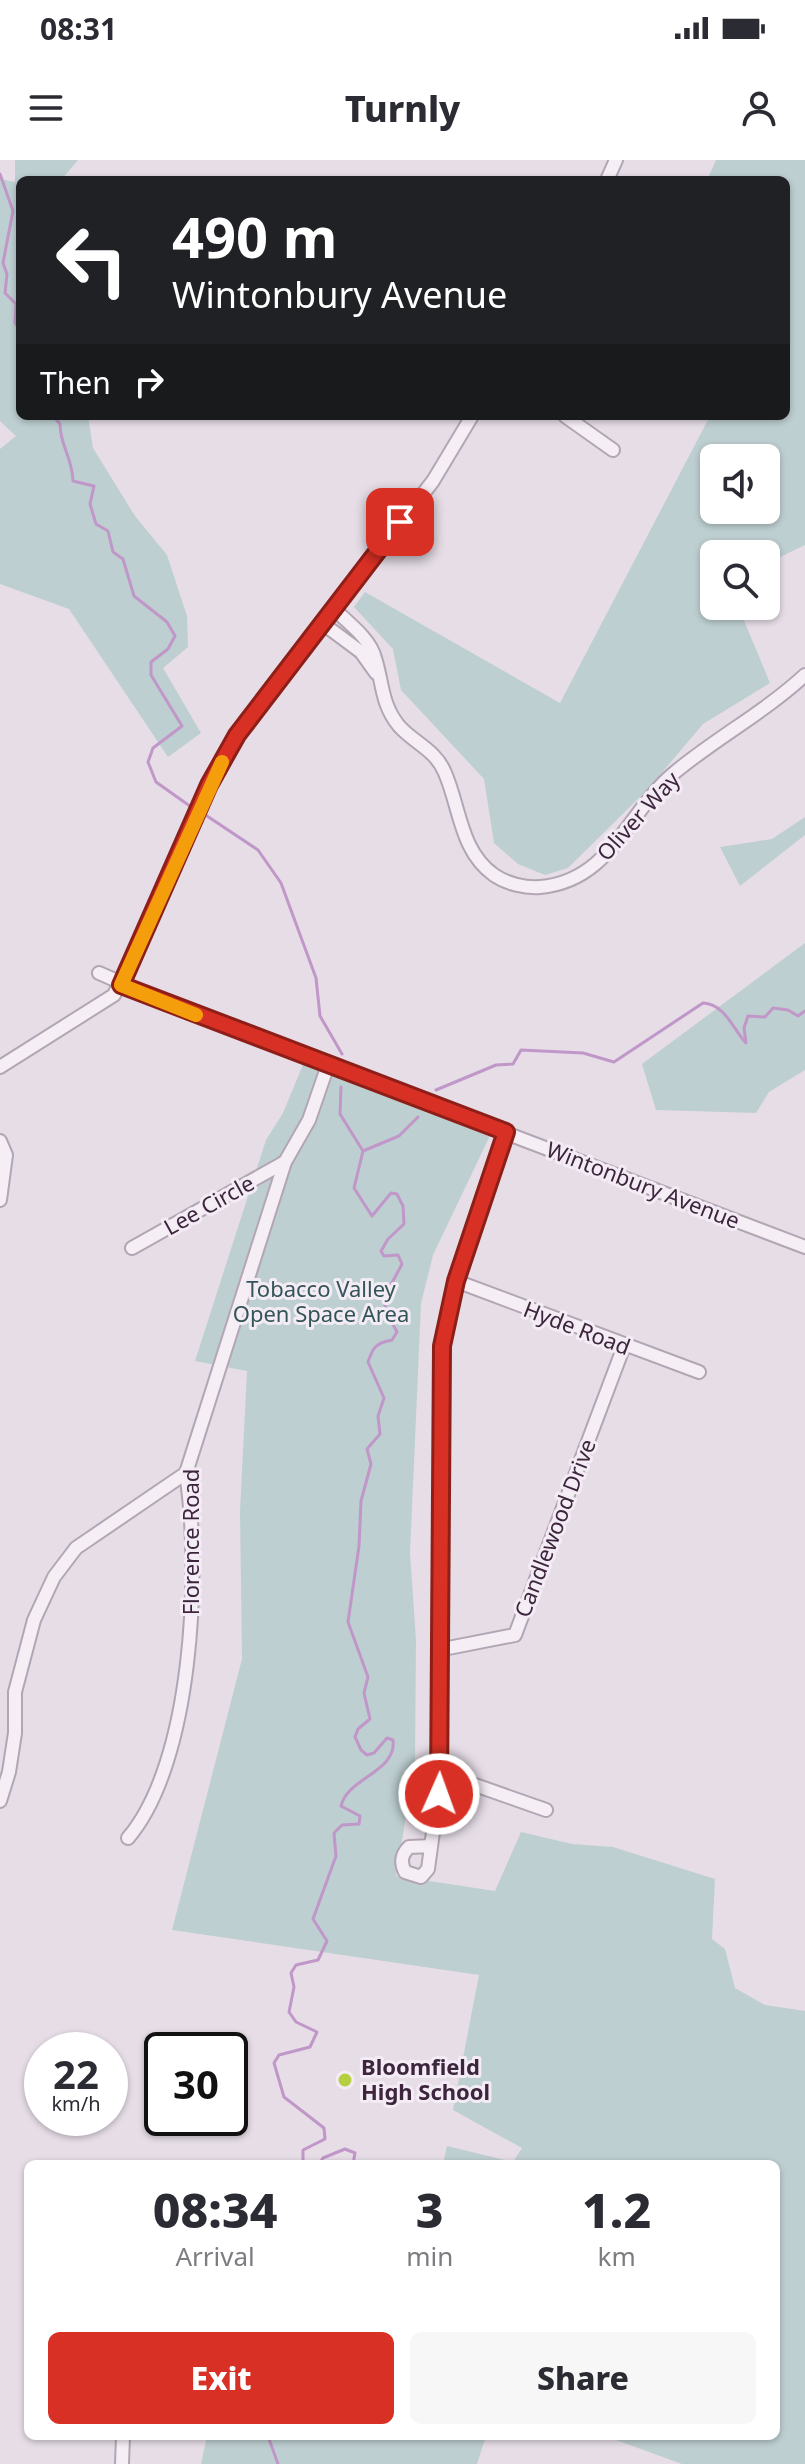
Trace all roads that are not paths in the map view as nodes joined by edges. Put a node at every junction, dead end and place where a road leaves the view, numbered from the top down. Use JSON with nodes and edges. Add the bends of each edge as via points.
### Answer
{"nodes":[{"id":1,"x":470,"y":420,"type":"edge"},
{"id":2,"x":571,"y":420,"type":"edge"},
{"id":3,"x":613,"y":450,"type":"dead end"},
{"id":4,"x":333,"y":608,"type":"junction"},
{"id":5,"x":322,"y":623,"type":"junction"},
{"id":6,"x":377,"y":675,"type":"junction"},
{"id":7,"x":805,"y":675,"type":"edge"},
{"id":8,"x":99,"y":973,"type":"dead end"},
{"id":9,"x":121,"y":985,"type":"junction"},
{"id":10,"x":328,"y":1065,"type":"junction"},
{"id":11,"x":0,"y":1067,"type":"edge"},
{"id":12,"x":506,"y":1132,"type":"junction"},
{"id":13,"x":0,"y":1141,"type":"edge"},
{"id":14,"x":285,"y":1162,"type":"junction"},
{"id":15,"x":0,"y":1200,"type":"edge"},
{"id":16,"x":805,"y":1247,"type":"edge"},
{"id":17,"x":132,"y":1248,"type":"dead end"},
{"id":18,"x":456,"y":1281,"type":"junction"},
{"id":19,"x":624,"y":1346,"type":"junction"},
{"id":20,"x":699,"y":1372,"type":"dead end"},
{"id":21,"x":186,"y":1473,"type":"junction"},
{"id":22,"x":438,"y":1650,"type":"junction"},
{"id":23,"x":441,"y":1773,"type":"junction"},
{"id":24,"x":0,"y":1801,"type":"edge"},
{"id":25,"x":546,"y":1810,"type":"dead end"},
{"id":26,"x":128,"y":1838,"type":"dead end"},
{"id":27,"x":431,"y":1846,"type":"dead end"},
{"id":28,"x":123,"y":2440,"type":"edge"},
{"id":29,"x":122,"y":2464,"type":"edge"}],
"edges":[{"from":1,"to":4,"type":"street","via":[[433,481]]},
{"from":2,"to":3,"type":"street"},
{"from":4,"to":5,"type":"street"},
{"from":4,"to":6,"type":"street","name":"Oliver Way","via":[[366,641]]},
{"from":5,"to":6,"type":"street","name":"Oliver Way","via":[[361,652]]},
{"from":5,"to":9,"type":"street","via":[[237,735],[197,811]]},
{"from":6,"to":7,"type":"street","name":"Oliver Way","via":[[382,698],[400,727],[435,756],[445,772],[471,848],[493,875],[533,888],[560,885],[585,873],[631,827],[670,776]]},
{"from":8,"to":9,"type":"street","name":"Wintonbury Avenue"},
{"from":9,"to":10,"type":"street","name":"Wintonbury Avenue"},
{"from":9,"to":11,"type":"street","via":[[108,1002]]},
{"from":10,"to":12,"type":"street","name":"Wintonbury Avenue"},
{"from":10,"to":14,"type":"street","name":"Florence Road","via":[[309,1120]]},
{"from":12,"to":16,"type":"street","name":"Wintonbury Avenue"},
{"from":12,"to":18,"type":"street"},
{"from":13,"to":15,"type":"street","via":[[6,1155]]},
{"from":14,"to":17,"type":"street","name":"Lee Circle"},
{"from":14,"to":21,"type":"street","name":"Florence Road"},
{"from":18,"to":19,"type":"street","name":"Hyde Road"},
{"from":18,"to":22,"type":"street","via":[[442,1346]]},
{"from":19,"to":20,"type":"street","name":"Hyde Road"},
{"from":19,"to":22,"type":"street","name":"Candlewood Drive","via":[[515,1635]]},
{"from":21,"to":24,"type":"street","via":[[76,1548],[54,1577],[34,1620],[15,1692],[15,1733]]},
{"from":21,"to":26,"type":"street","name":"Florence Road","via":[[191,1506],[186,1686],[147,1816]]},
{"from":22,"to":23,"type":"street"},
{"from":23,"to":25,"type":"street"},
{"from":23,"to":27,"type":"street"},
{"from":28,"to":29,"type":"street"}]}
